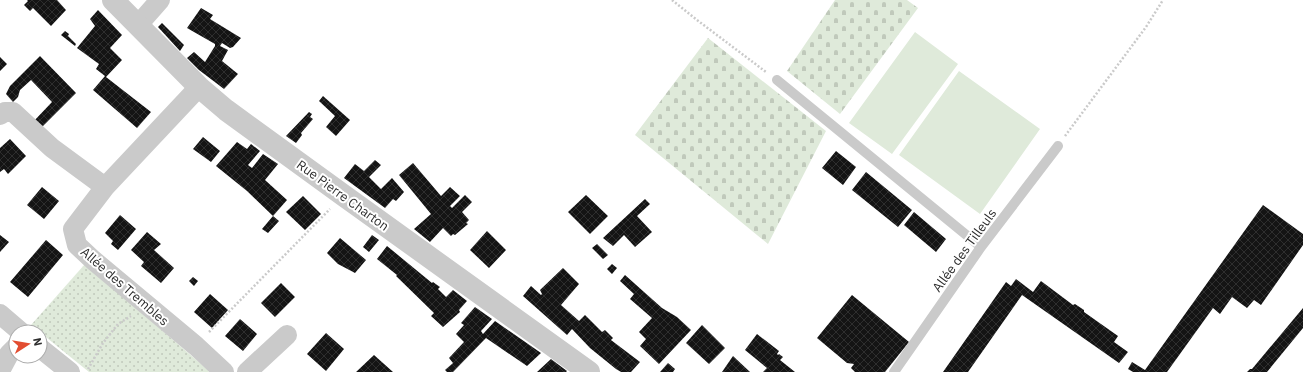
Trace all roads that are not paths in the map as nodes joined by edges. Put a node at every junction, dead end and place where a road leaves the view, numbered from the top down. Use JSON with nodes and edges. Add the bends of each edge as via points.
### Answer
{"nodes":[{"id":1,"x":113,"y":0,"type":"edge"},
{"id":2,"x":160,"y":0,"type":"edge"},
{"id":3,"x":138,"y":25,"type":"junction"},
{"id":4,"x":776,"y":80,"type":"road end"},
{"id":5,"x":199,"y":87,"type":"junction"},
{"id":6,"x":0,"y":115,"type":"edge"},
{"id":7,"x":1058,"y":146,"type":"road end"},
{"id":8,"x":105,"y":187,"type":"junction"},
{"id":9,"x":981,"y":246,"type":"junction"},
{"id":10,"x":0,"y":314,"type":"edge"},
{"id":11,"x":12,"y":324,"type":"edge"},
{"id":12,"x":287,"y":335,"type":"dead end"},
{"id":13,"x":48,"y":354,"type":"edge"},
{"id":14,"x":8,"y":356,"type":"edge"},
{"id":15,"x":0,"y":371,"type":"edge"},
{"id":16,"x":70,"y":372,"type":"edge"},
{"id":17,"x":224,"y":372,"type":"edge"},
{"id":18,"x":247,"y":372,"type":"edge"},
{"id":19,"x":589,"y":372,"type":"edge"},
{"id":20,"x":894,"y":372,"type":"edge"}],
"edges":[{"from":1,"to":3,"type":"street","name":"Rue Pierre Charton"},
{"from":2,"to":3,"type":"street"},
{"from":3,"to":5,"type":"street","name":"Rue Pierre Charton"},
{"from":4,"to":9,"type":"lane"},
{"from":5,"to":8,"type":"street","name":"Allée des Trembles"},
{"from":5,"to":19,"type":"street","name":"Rue Pierre Charton","via":[[226,110],[343,196]]},
{"from":6,"to":8,"type":"street","via":[[13,112],[52,148]]},
{"from":7,"to":9,"type":"lane","name":"Allée des Tilleuls"},
{"from":8,"to":17,"type":"street","name":"Allée des Trembles","via":[[73,229],[77,245]]},
{"from":9,"to":20,"type":"lane","name":"Allée des Tilleuls"},
{"from":10,"to":11,"type":"street"},
{"from":12,"to":18,"type":"street"},
{"from":13,"to":16,"type":"street"},
{"from":14,"to":15,"type":"street"}]}
